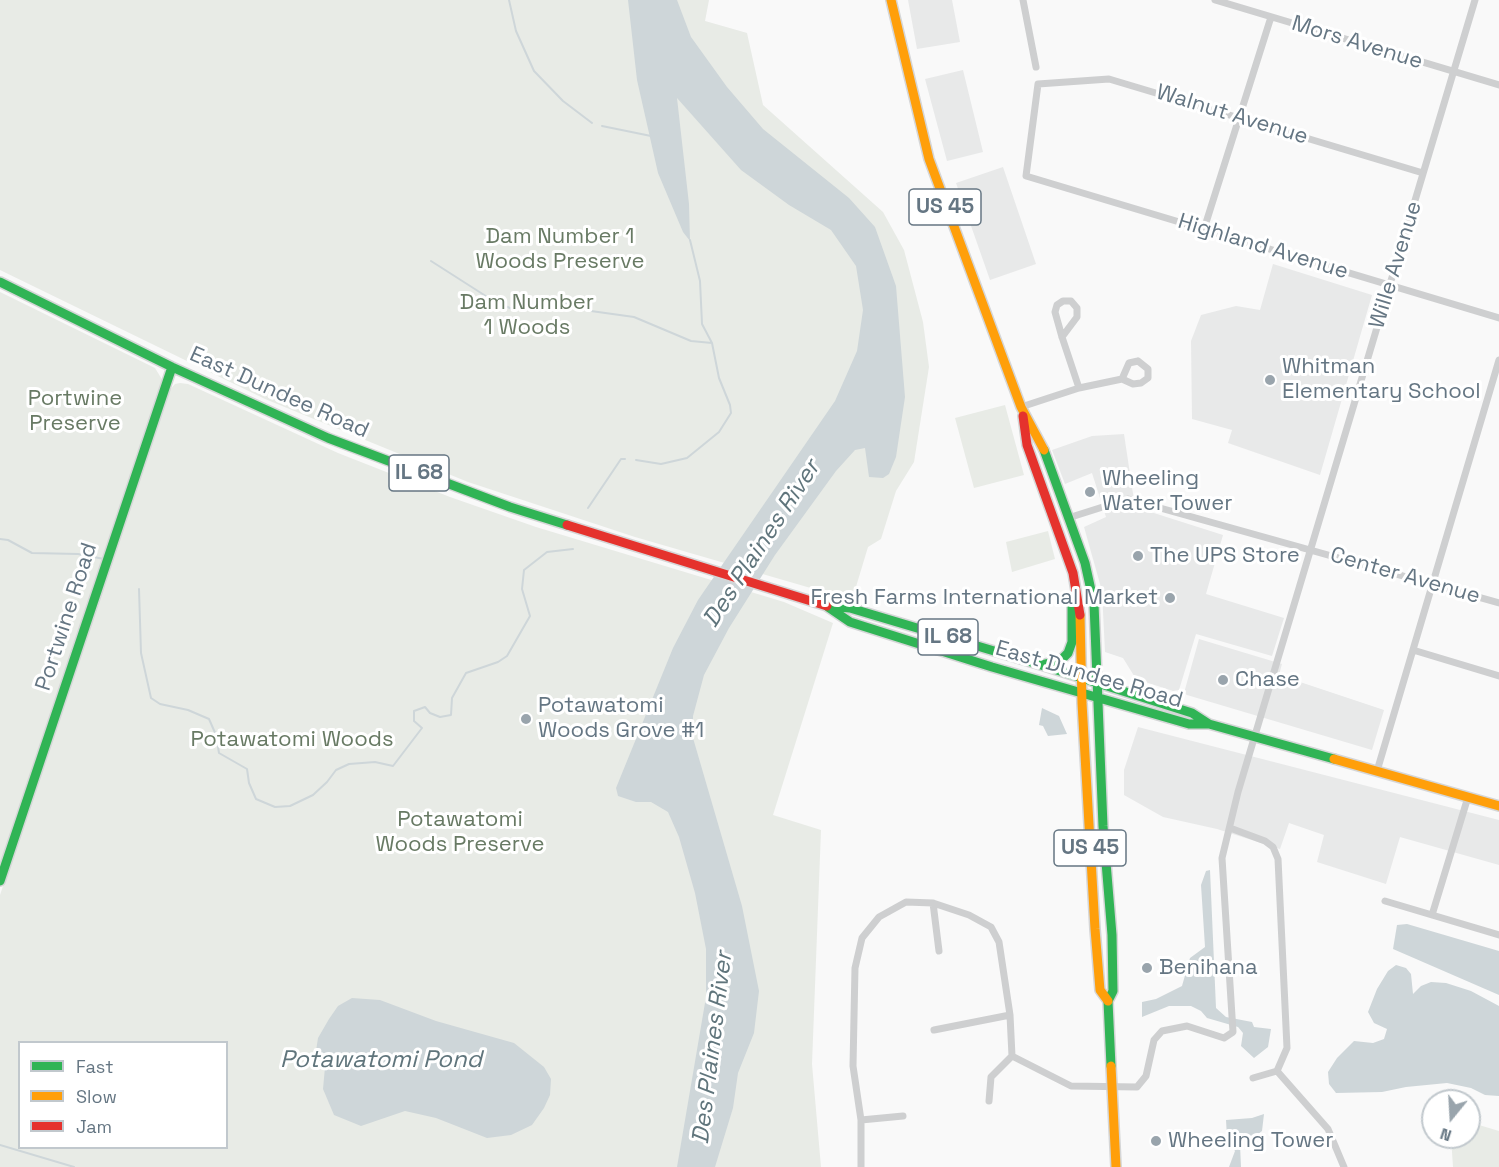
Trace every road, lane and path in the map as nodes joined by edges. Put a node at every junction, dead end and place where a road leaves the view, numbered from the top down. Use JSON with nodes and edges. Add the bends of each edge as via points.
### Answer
{"nodes":[{"id":1,"x":891,"y":0,"type":"edge"},
{"id":2,"x":1023,"y":0,"type":"edge"},
{"id":3,"x":1215,"y":0,"type":"edge"},
{"id":4,"x":1475,"y":0,"type":"edge"},
{"id":5,"x":1271,"y":17,"type":"junction"},
{"id":6,"x":1036,"y":67,"type":"dead end"},
{"id":7,"x":1454,"y":72,"type":"junction"},
{"id":8,"x":1499,"y":85,"type":"edge"},
{"id":9,"x":1239,"y":117,"type":"junction"},
{"id":10,"x":1423,"y":172,"type":"junction"},
{"id":11,"x":1026,"y":176,"type":"joint"},
{"id":12,"x":1204,"y":229,"type":"junction"},
{"id":13,"x":0,"y":282,"type":"edge"},
{"id":14,"x":1390,"y":285,"type":"junction"},
{"id":15,"x":1499,"y":318,"type":"edge"},
{"id":16,"x":1062,"y":337,"type":"junction"},
{"id":17,"x":1499,"y":360,"type":"edge"},
{"id":18,"x":172,"y":367,"type":"junction"},
{"id":19,"x":1122,"y":379,"type":"dead end"},
{"id":20,"x":1079,"y":387,"type":"junction"},
{"id":21,"x":1021,"y":407,"type":"junction"},
{"id":22,"x":1068,"y":518,"type":"junction"},
{"id":23,"x":1311,"y":550,"type":"junction"},
{"id":24,"x":1073,"y":573,"type":"junction"},
{"id":25,"x":1432,"y":584,"type":"junction"},
{"id":26,"x":1499,"y":603,"type":"edge"},
{"id":27,"x":826,"y":606,"type":"junction"},
{"id":28,"x":1413,"y":650,"type":"junction"},
{"id":29,"x":1041,"y":665,"type":"junction"},
{"id":30,"x":1499,"y":676,"type":"edge"},
{"id":31,"x":1081,"y":678,"type":"junction"},
{"id":32,"x":1098,"y":683,"type":"junction"},
{"id":33,"x":1081,"y":693,"type":"junction"},
{"id":34,"x":1099,"y":698,"type":"junction"},
{"id":35,"x":1209,"y":724,"type":"junction"},
{"id":36,"x":1255,"y":736,"type":"junction"},
{"id":37,"x":1377,"y":771,"type":"junction"},
{"id":38,"x":1468,"y":797,"type":"junction"},
{"id":39,"x":1499,"y":806,"type":"edge"},
{"id":40,"x":1230,"y":828,"type":"junction"},
{"id":41,"x":0,"y":881,"type":"edge"},
{"id":42,"x":1385,"y":901,"type":"dead end"},
{"id":43,"x":933,"y":903,"type":"junction"},
{"id":44,"x":1432,"y":915,"type":"junction"},
{"id":45,"x":1499,"y":935,"type":"edge"},
{"id":46,"x":939,"y":951,"type":"dead end"},
{"id":47,"x":1108,"y":1001,"type":"junction"},
{"id":48,"x":1010,"y":1015,"type":"junction"},
{"id":49,"x":934,"y":1030,"type":"dead end"},
{"id":50,"x":1012,"y":1056,"type":"junction"},
{"id":51,"x":1277,"y":1071,"type":"junction"},
{"id":52,"x":1253,"y":1078,"type":"dead end"},
{"id":53,"x":1112,"y":1085,"type":"junction"},
{"id":54,"x":989,"y":1101,"type":"dead end"},
{"id":55,"x":903,"y":1116,"type":"dead end"},
{"id":56,"x":861,"y":1120,"type":"junction"},
{"id":57,"x":861,"y":1167,"type":"edge"},
{"id":58,"x":1116,"y":1167,"type":"edge"},
{"id":59,"x":1344,"y":1167,"type":"edge"}],
"edges":[{"from":1,"to":21,"type":"main road","number":"US 45","via":[[929,159]]},
{"from":2,"to":6,"type":"street"},
{"from":3,"to":5,"type":"street","name":"Mors Avenue"},
{"from":4,"to":7,"type":"street","name":"Wille Avenue"},
{"from":5,"to":7,"type":"street","name":"Mors Avenue"},
{"from":5,"to":9,"type":"street"},
{"from":7,"to":8,"type":"street","name":"Mors Avenue"},
{"from":7,"to":10,"type":"street","name":"Wille Avenue"},
{"from":9,"to":10,"type":"street","name":"Walnut Avenue"},
{"from":9,"to":11,"type":"street","name":"Walnut Avenue","via":[[1109,79],[1038,84]]},
{"from":9,"to":12,"type":"street"},
{"from":10,"to":14,"type":"street","name":"Wille Avenue"},
{"from":11,"to":12,"type":"street","name":"Highland Avenue"},
{"from":12,"to":14,"type":"street","name":"Highland Avenue"},
{"from":13,"to":18,"type":"main road","name":"East Dundee Road","number":"IL 68"},
{"from":14,"to":15,"type":"street","name":"Highland Avenue"},
{"from":14,"to":23,"type":"street","name":"Wille Avenue"},
{"from":16,"to":16,"type":"street","via":[[1055,312],[1064,300],[1071,301],[1077,317]]},
{"from":16,"to":20,"type":"street"},
{"from":17,"to":25,"type":"street"},
{"from":18,"to":27,"type":"main road","name":"East Dundee Road","number":"IL 68","via":[[328,438],[510,507]]},
{"from":18,"to":41,"type":"main road","name":"Portwine Road"},
{"from":19,"to":20,"type":"street"},
{"from":20,"to":21,"type":"street"},
{"from":21,"to":22,"type":"main road","number":"US 45","via":[[1041,442]]},
{"from":21,"to":24,"type":"main road","number":"US 45","via":[[1028,445]]},
{"from":22,"to":23,"type":"street","name":"Center Avenue","via":[[1128,499]]},
{"from":22,"to":32,"type":"main road","number":"US 45","via":[[1085,563],[1094,604]]},
{"from":23,"to":25,"type":"street","name":"Center Avenue"},
{"from":23,"to":36,"type":"street","name":"Wille Avenue"},
{"from":24,"to":29,"type":"main road","via":[[1070,648],[1061,660]]},
{"from":24,"to":31,"type":"main road","number":"US 45","via":[[1080,615]]},
{"from":25,"to":26,"type":"street","name":"Center Avenue"},
{"from":25,"to":28,"type":"street"},
{"from":27,"to":29,"type":"main road","name":"East Dundee Road","number":"IL 68","via":[[850,608]]},
{"from":27,"to":33,"type":"main road","name":"East Dundee Road","number":"IL 68","via":[[850,622]]},
{"from":28,"to":30,"type":"street"},
{"from":28,"to":37,"type":"street"},
{"from":29,"to":31,"type":"main road","name":"East Dundee Road","number":"IL 68"},
{"from":31,"to":32,"type":"main road","name":"East Dundee Road","number":"IL 68"},
{"from":31,"to":33,"type":"main road","number":"US 45"},
{"from":32,"to":34,"type":"main road","number":"US 45"},
{"from":32,"to":35,"type":"main road","name":"East Dundee Road","number":"IL 68","via":[[1192,712]]},
{"from":33,"to":34,"type":"main road","name":"East Dundee Road","number":"IL 68"},
{"from":33,"to":47,"type":"main road","number":"US 45","via":[[1100,990]]},
{"from":34,"to":35,"type":"main road","name":"East Dundee Road","number":"IL 68","via":[[1189,724]]},
{"from":34,"to":47,"type":"main road","number":"US 45","via":[[1103,826],[1112,935],[1113,991]]},
{"from":35,"to":36,"type":"main road","name":"East Dundee Road","number":"IL 68"},
{"from":36,"to":37,"type":"main road","name":"East Dundee Road","number":"IL 68"},
{"from":36,"to":40,"type":"street","name":"Wille Avenue"},
{"from":37,"to":38,"type":"main road","name":"East Dundee Road","number":"IL 68"},
{"from":38,"to":39,"type":"main road","name":"East Dundee Road","number":"IL 68"},
{"from":38,"to":44,"type":"street"},
{"from":40,"to":51,"type":"street","via":[[1265,840],[1278,859],[1287,1048]]},
{"from":40,"to":53,"type":"street","name":"Wille Avenue","via":[[1222,858],[1233,1032],[1224,1038],[1187,1026],[1162,1031],[1154,1040],[1142,1083],[1137,1087]]},
{"from":42,"to":44,"type":"street"},
{"from":43,"to":46,"type":"street"},
{"from":43,"to":48,"type":"street","via":[[991,927],[999,942]]},
{"from":43,"to":56,"type":"street","via":[[906,902],[879,917],[862,938],[855,968],[853,1066]]},
{"from":44,"to":45,"type":"street"},
{"from":47,"to":53,"type":"main road","number":"US 45"},
{"from":48,"to":49,"type":"street"},
{"from":48,"to":50,"type":"street"},
{"from":50,"to":53,"type":"street","via":[[1071,1086]]},
{"from":50,"to":54,"type":"street","via":[[992,1077]]},
{"from":51,"to":52,"type":"street"},
{"from":51,"to":59,"type":"street","via":[[1328,1129]]},
{"from":53,"to":58,"type":"main road","number":"US 45"},
{"from":55,"to":56,"type":"street"},
{"from":56,"to":57,"type":"street"}]}
